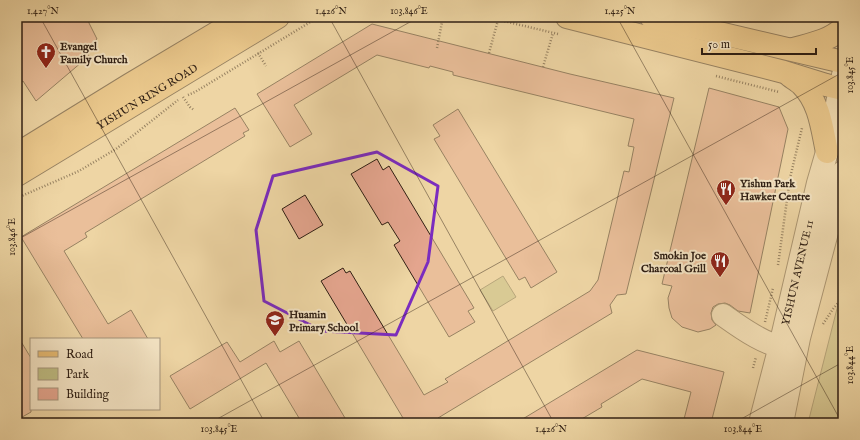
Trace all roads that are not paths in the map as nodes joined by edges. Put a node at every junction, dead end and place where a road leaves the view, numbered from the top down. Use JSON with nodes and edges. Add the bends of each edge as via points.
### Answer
{"nodes":[{"id":1,"x":243,"y":17,"type":"edge"},
{"id":2,"x":278,"y":17,"type":"edge"},
{"id":3,"x":651,"y":17,"type":"edge"},
{"id":4,"x":560,"y":25,"type":"edge"},
{"id":5,"x":843,"y":28,"type":"edge"},
{"id":6,"x":792,"y":50,"type":"junction"},
{"id":7,"x":843,"y":62,"type":"edge"},
{"id":8,"x":784,"y":72,"type":"junction"},
{"id":9,"x":842,"y":84,"type":"edge"},
{"id":10,"x":54,"y":143,"type":"junction"},
{"id":11,"x":827,"y":152,"type":"junction"},
{"id":12,"x":17,"y":154,"type":"edge"},
{"id":13,"x":842,"y":174,"type":"edge"},
{"id":14,"x":17,"y":175,"type":"edge"},
{"id":15,"x":818,"y":183,"type":"junction"},
{"id":16,"x":723,"y":315,"type":"dead end"},
{"id":17,"x":769,"y":337,"type":"junction"},
{"id":18,"x":760,"y":423,"type":"edge"},
{"id":19,"x":782,"y":423,"type":"edge"}],
"edges":[{"from":1,"to":10,"type":"main road","name":"YISHUN RING ROAD","via":[[129,85]]},
{"from":2,"to":10,"type":"main road","name":"YISHUN RING ROAD"},
{"from":3,"to":6,"type":"main road"},
{"from":4,"to":8,"type":"main road"},
{"from":5,"to":6,"type":"main road","via":[[818,43]]},
{"from":6,"to":7,"type":"main road"},
{"from":8,"to":9,"type":"main road"},
{"from":8,"to":11,"type":"main road","via":[[802,85],[814,99]]},
{"from":9,"to":11,"type":"street","name":"YISHUN AVENUE 11"},
{"from":10,"to":12,"type":"main road","name":"YISHUN RING ROAD"},
{"from":10,"to":14,"type":"main road","name":"YISHUN RING ROAD"},
{"from":11,"to":15,"type":"street","name":"YISHUN AVENUE 11"},
{"from":13,"to":15,"type":"street","via":[[832,175]]},
{"from":13,"to":17,"type":"street","name":"YISHUN AVENUE 11"},
{"from":15,"to":17,"type":"street","name":"YISHUN AVENUE 11","via":[[788,311]]},
{"from":16,"to":17,"type":"street"},
{"from":17,"to":18,"type":"street","name":"YISHUN AVENUE 11"},
{"from":17,"to":19,"type":"street","name":"YISHUN AVENUE 11"}]}
